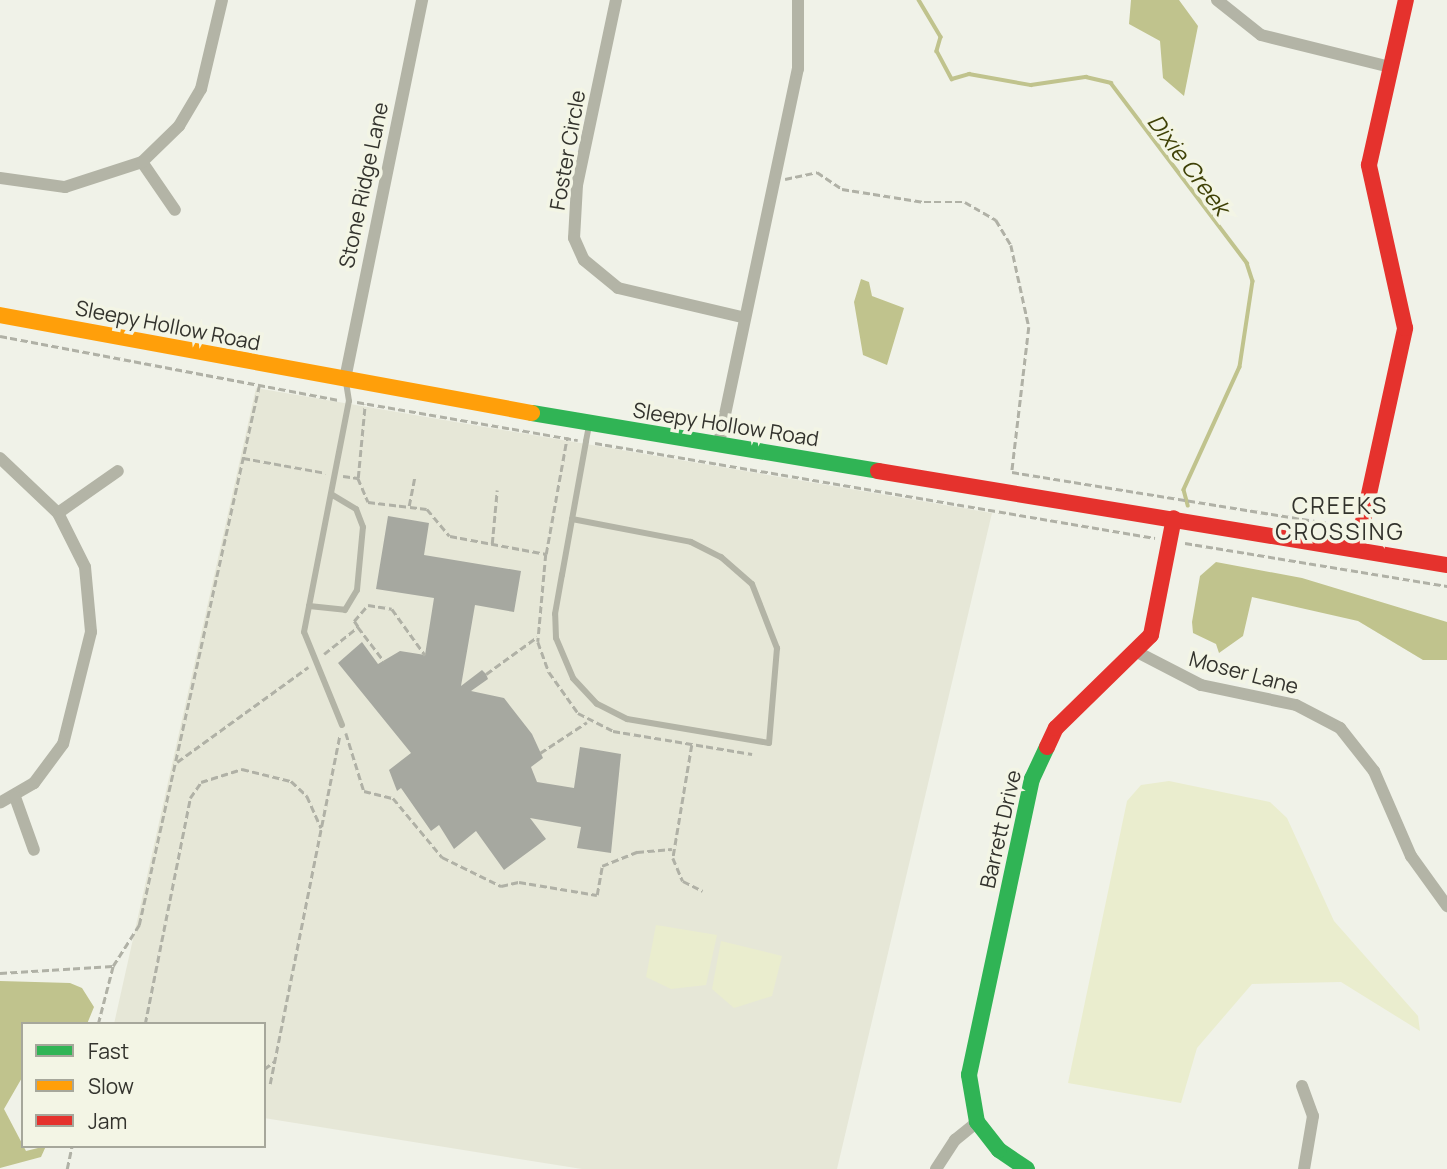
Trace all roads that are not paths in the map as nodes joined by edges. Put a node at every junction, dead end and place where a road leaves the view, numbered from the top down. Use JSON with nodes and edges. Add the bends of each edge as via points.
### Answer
{"nodes":[{"id":1,"x":222,"y":0,"type":"edge"},
{"id":2,"x":422,"y":0,"type":"edge"},
{"id":3,"x":616,"y":0,"type":"edge"},
{"id":4,"x":798,"y":0,"type":"edge"},
{"id":5,"x":1217,"y":0,"type":"edge"},
{"id":6,"x":1406,"y":0,"type":"edge"},
{"id":7,"x":1390,"y":67,"type":"junction"},
{"id":8,"x":142,"y":162,"type":"junction"},
{"id":9,"x":0,"y":178,"type":"edge"},
{"id":10,"x":175,"y":210,"type":"dead end"},
{"id":11,"x":0,"y":315,"type":"edge"},
{"id":12,"x":742,"y":317,"type":"junction"},
{"id":13,"x":345,"y":379,"type":"junction"},
{"id":14,"x":590,"y":424,"type":"junction"},
{"id":15,"x":719,"y":443,"type":"junction"},
{"id":16,"x":0,"y":458,"type":"edge"},
{"id":17,"x":118,"y":471,"type":"dead end"},
{"id":18,"x":331,"y":494,"type":"junction"},
{"id":19,"x":58,"y":513,"type":"junction"},
{"id":20,"x":1174,"y":518,"type":"junction"},
{"id":21,"x":572,"y":519,"type":"junction"},
{"id":22,"x":1357,"y":549,"type":"junction"},
{"id":23,"x":1447,"y":565,"type":"edge"},
{"id":24,"x":309,"y":606,"type":"junction"},
{"id":25,"x":1139,"y":653,"type":"junction"},
{"id":26,"x":342,"y":725,"type":"road end"},
{"id":27,"x":15,"y":797,"type":"junction"},
{"id":28,"x":0,"y":803,"type":"edge"},
{"id":29,"x":34,"y":850,"type":"dead end"},
{"id":30,"x":1447,"y":906,"type":"edge"},
{"id":31,"x":1302,"y":1086,"type":"dead end"},
{"id":32,"x":977,"y":1122,"type":"junction"},
{"id":33,"x":936,"y":1169,"type":"edge"},
{"id":34,"x":1027,"y":1169,"type":"edge"},
{"id":35,"x":1304,"y":1169,"type":"edge"}],
"edges":[{"from":1,"to":8,"type":"street","via":[[201,89],[179,126]]},
{"from":2,"to":13,"type":"street","name":"Stone Ridge Lane"},
{"from":3,"to":12,"type":"street","name":"Foster Circle","via":[[577,185],[574,238],[584,260],[618,288]]},
{"from":4,"to":12,"type":"street","via":[[798,69]]},
{"from":5,"to":7,"type":"street","via":[[1261,35]]},
{"from":6,"to":7,"type":"street"},
{"from":7,"to":22,"type":"street","via":[[1370,185],[1398,275],[1405,328]]},
{"from":8,"to":9,"type":"street","via":[[65,187]]},
{"from":8,"to":10,"type":"street"},
{"from":11,"to":13,"type":"street","name":"Sleepy Hollow Road"},
{"from":12,"to":15,"type":"street"},
{"from":13,"to":14,"type":"street","name":"Sleepy Hollow Road"},
{"from":13,"to":18,"type":"lane","via":[[349,401]]},
{"from":14,"to":15,"type":"street","name":"Sleepy Hollow Road"},
{"from":14,"to":21,"type":"lane"},
{"from":15,"to":20,"type":"street","name":"Sleepy Hollow Road"},
{"from":16,"to":19,"type":"street"},
{"from":17,"to":19,"type":"street"},
{"from":18,"to":24,"type":"lane"},
{"from":18,"to":24,"type":"lane","via":[[356,509],[363,527],[357,590],[345,610]]},
{"from":19,"to":27,"type":"street","via":[[85,567],[87,654],[63,744],[51,766]]},
{"from":20,"to":22,"type":"street","name":"Sleepy Hollow Road"},
{"from":20,"to":25,"type":"street","name":"Barrett Drive","via":[[1157,617]]},
{"from":21,"to":21,"type":"lane","via":[[554,630],[568,669],[587,694],[638,722],[769,743],[777,648],[752,584],[721,557],[691,542]]},
{"from":22,"to":23,"type":"street","name":"Sleepy Hollow Road"},
{"from":24,"to":26,"type":"lane","via":[[304,632],[312,663]]},
{"from":25,"to":30,"type":"street","name":"Moser Lane","via":[[1202,685],[1296,705],[1340,728],[1374,771],[1411,856]]},
{"from":25,"to":32,"type":"street","name":"Barrett Drive","via":[[1056,728],[1032,779],[971,1053]]},
{"from":27,"to":28,"type":"street"},
{"from":27,"to":29,"type":"street"},
{"from":31,"to":35,"type":"street","via":[[1313,1116]]},
{"from":32,"to":33,"type":"street","via":[[955,1140]]},
{"from":32,"to":34,"type":"street","via":[[999,1150]]}]}
